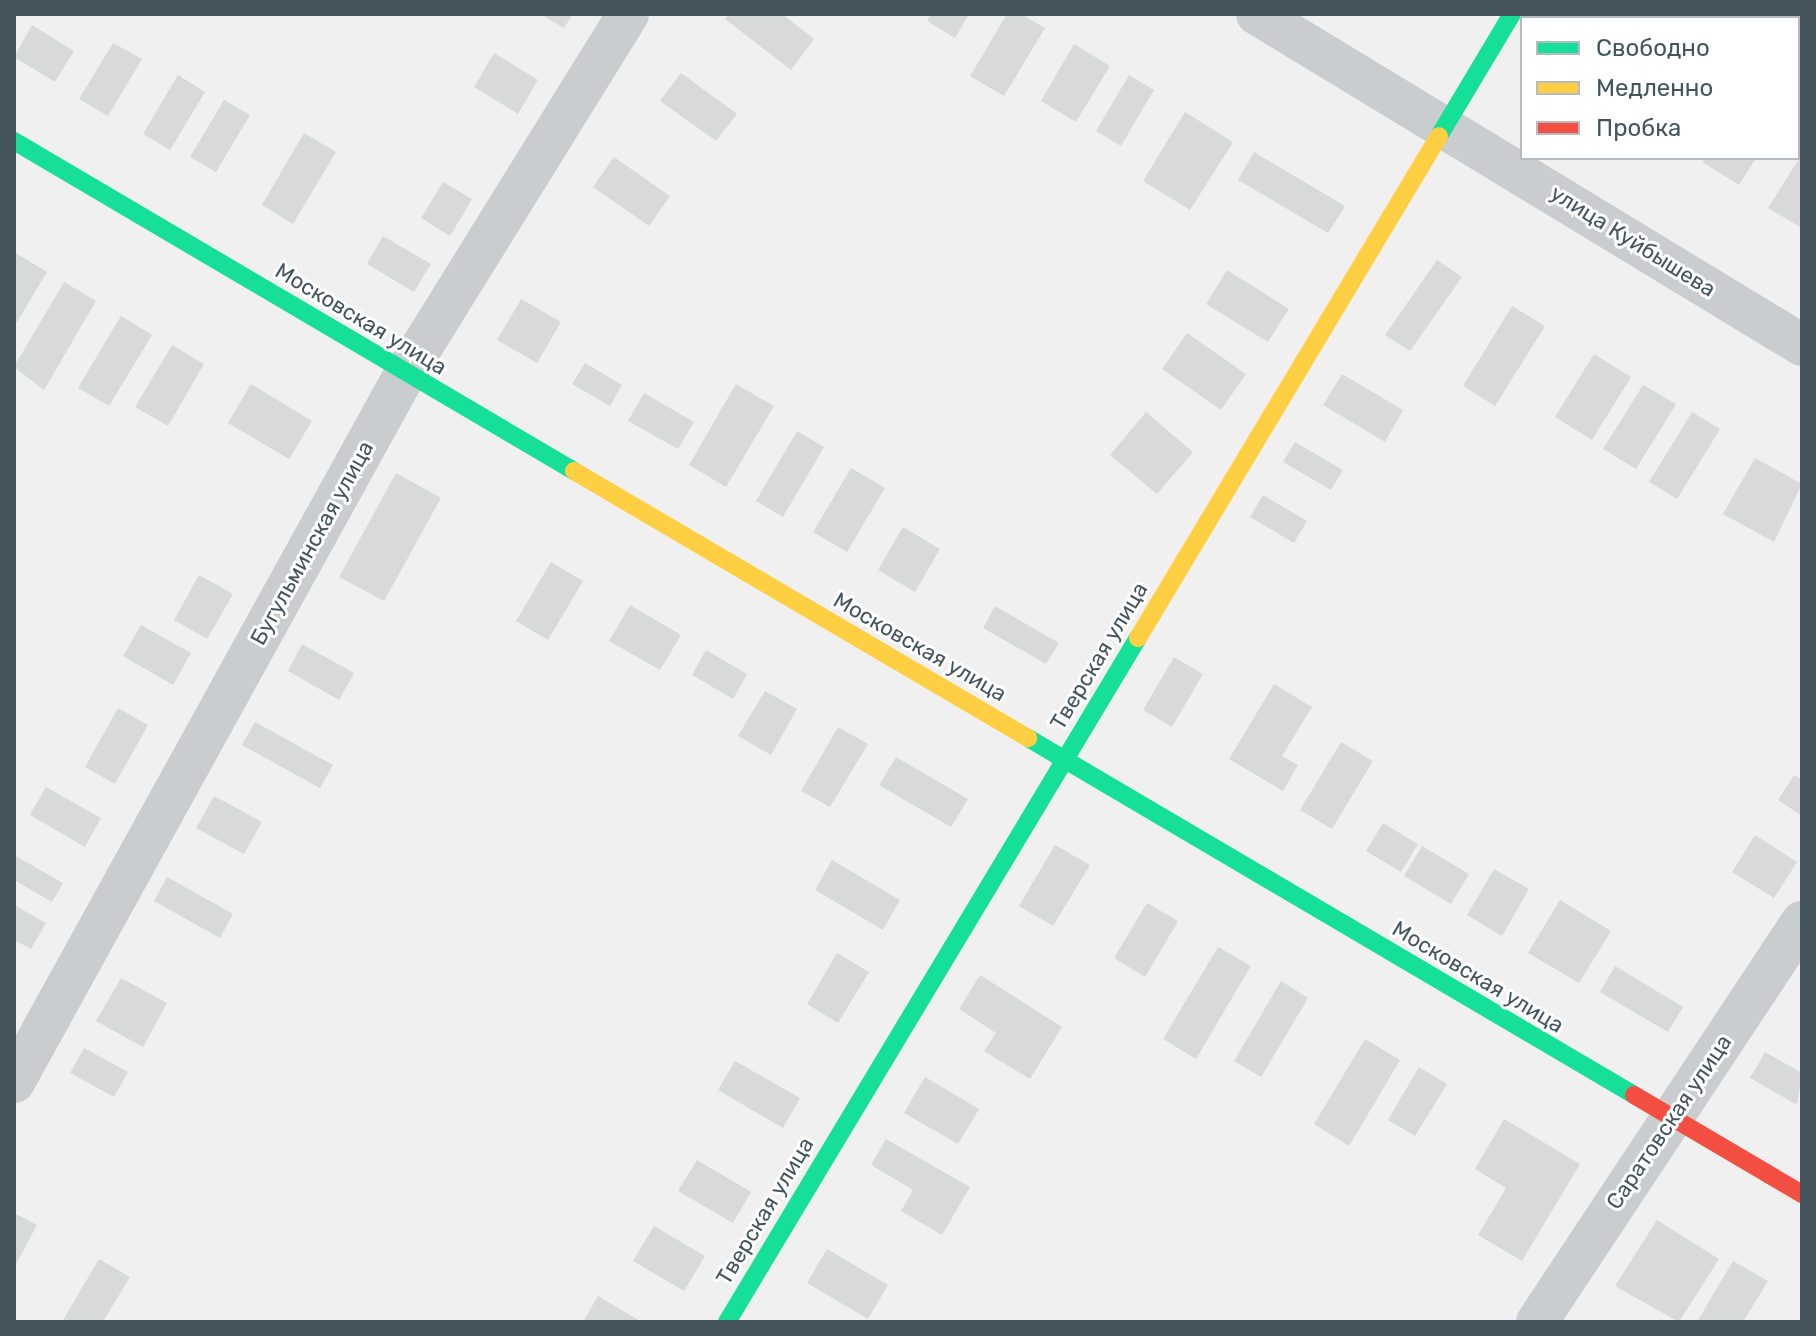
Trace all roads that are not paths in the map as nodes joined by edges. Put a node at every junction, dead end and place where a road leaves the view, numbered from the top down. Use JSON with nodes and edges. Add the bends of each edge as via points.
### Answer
{"nodes":[{"id":1,"x":628,"y":14,"type":"edge"},
{"id":2,"x":1257,"y":14,"type":"edge"},
{"id":3,"x":1512,"y":14,"type":"edge"},
{"id":4,"x":1444,"y":125,"type":"junction"},
{"id":5,"x":14,"y":141,"type":"edge"},
{"id":6,"x":1802,"y":345,"type":"edge"},
{"id":7,"x":405,"y":374,"type":"junction"},
{"id":8,"x":1064,"y":759,"type":"junction"},
{"id":9,"x":1802,"y":922,"type":"edge"},
{"id":10,"x":14,"y":1082,"type":"edge"},
{"id":11,"x":1670,"y":1118,"type":"junction"},
{"id":12,"x":1802,"y":1194,"type":"edge"},
{"id":13,"x":727,"y":1322,"type":"edge"},
{"id":14,"x":1537,"y":1322,"type":"edge"}],
"edges":[{"from":1,"to":7,"type":"street","name":"Бугульминская улица"},
{"from":2,"to":4,"type":"street","name":"улица Куйбышева"},
{"from":3,"to":4,"type":"street","name":"Тверская улица"},
{"from":4,"to":6,"type":"street","name":"улица Куйбышева"},
{"from":4,"to":8,"type":"street","name":"Тверская улица"},
{"from":5,"to":7,"type":"street","name":"Московская улица"},
{"from":7,"to":8,"type":"street","name":"Московская улица"},
{"from":7,"to":10,"type":"street","name":"Бугульминская улица"},
{"from":8,"to":11,"type":"street","name":"Московская улица"},
{"from":8,"to":13,"type":"street","name":"Тверская улица"},
{"from":9,"to":11,"type":"street","name":"Саратовская улица"},
{"from":11,"to":12,"type":"street","name":"Московская улица"},
{"from":11,"to":14,"type":"street","name":"Саратовская улица"}]}
